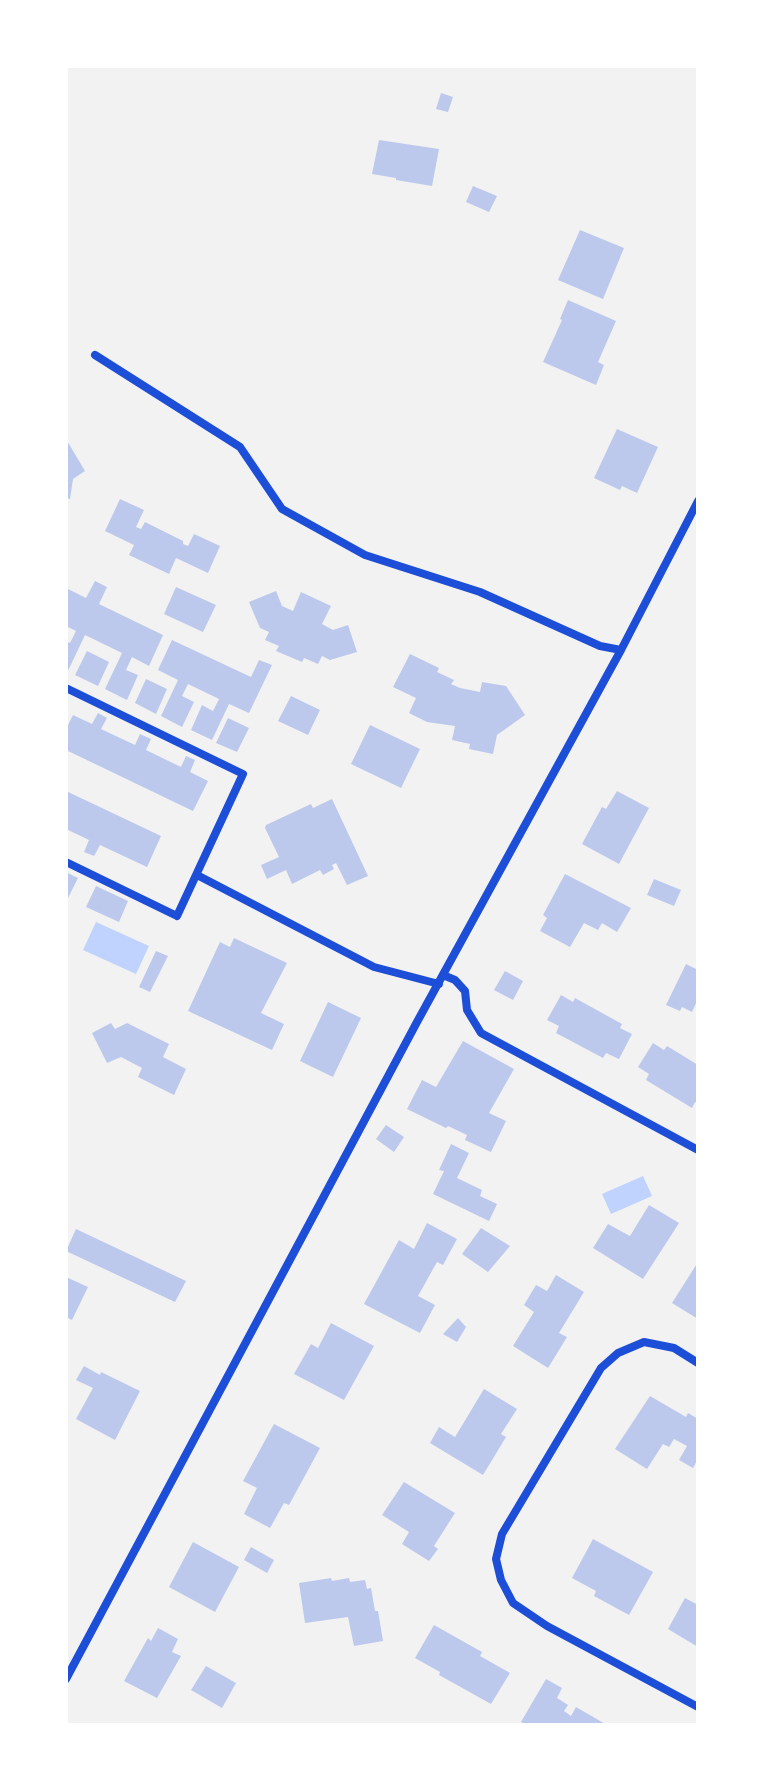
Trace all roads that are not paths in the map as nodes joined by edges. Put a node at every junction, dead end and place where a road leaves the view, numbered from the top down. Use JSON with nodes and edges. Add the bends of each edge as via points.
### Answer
{"nodes":[{"id":1,"x":95,"y":355,"type":"dead end"},
{"id":2,"x":698,"y":501,"type":"edge"},
{"id":3,"x":621,"y":650,"type":"junction"},
{"id":4,"x":66,"y":688,"type":"edge"},
{"id":5,"x":66,"y":862,"type":"edge"},
{"id":6,"x":197,"y":875,"type":"junction"},
{"id":7,"x":441,"y":980,"type":"junction"},
{"id":8,"x":698,"y":1150,"type":"edge"},
{"id":9,"x":698,"y":1363,"type":"edge"},
{"id":10,"x":66,"y":1679,"type":"edge"},
{"id":11,"x":698,"y":1707,"type":"edge"}],
"edges":[{"from":1,"to":3,"type":"street","via":[[240,447],[282,509],[365,555],[480,592],[600,646]]},
{"from":2,"to":3,"type":"street"},
{"from":3,"to":7,"type":"street"},
{"from":4,"to":6,"type":"street","via":[[243,774]]},
{"from":5,"to":6,"type":"street","via":[[177,916]]},
{"from":6,"to":7,"type":"street","via":[[374,967]]},
{"from":7,"to":8,"type":"street","via":[[455,980],[465,991],[467,1010],[481,1033]]},
{"from":7,"to":10,"type":"street"},
{"from":9,"to":11,"type":"street","via":[[674,1348],[644,1342],[618,1353],[601,1368],[502,1534],[496,1559],[513,1603]]}]}
